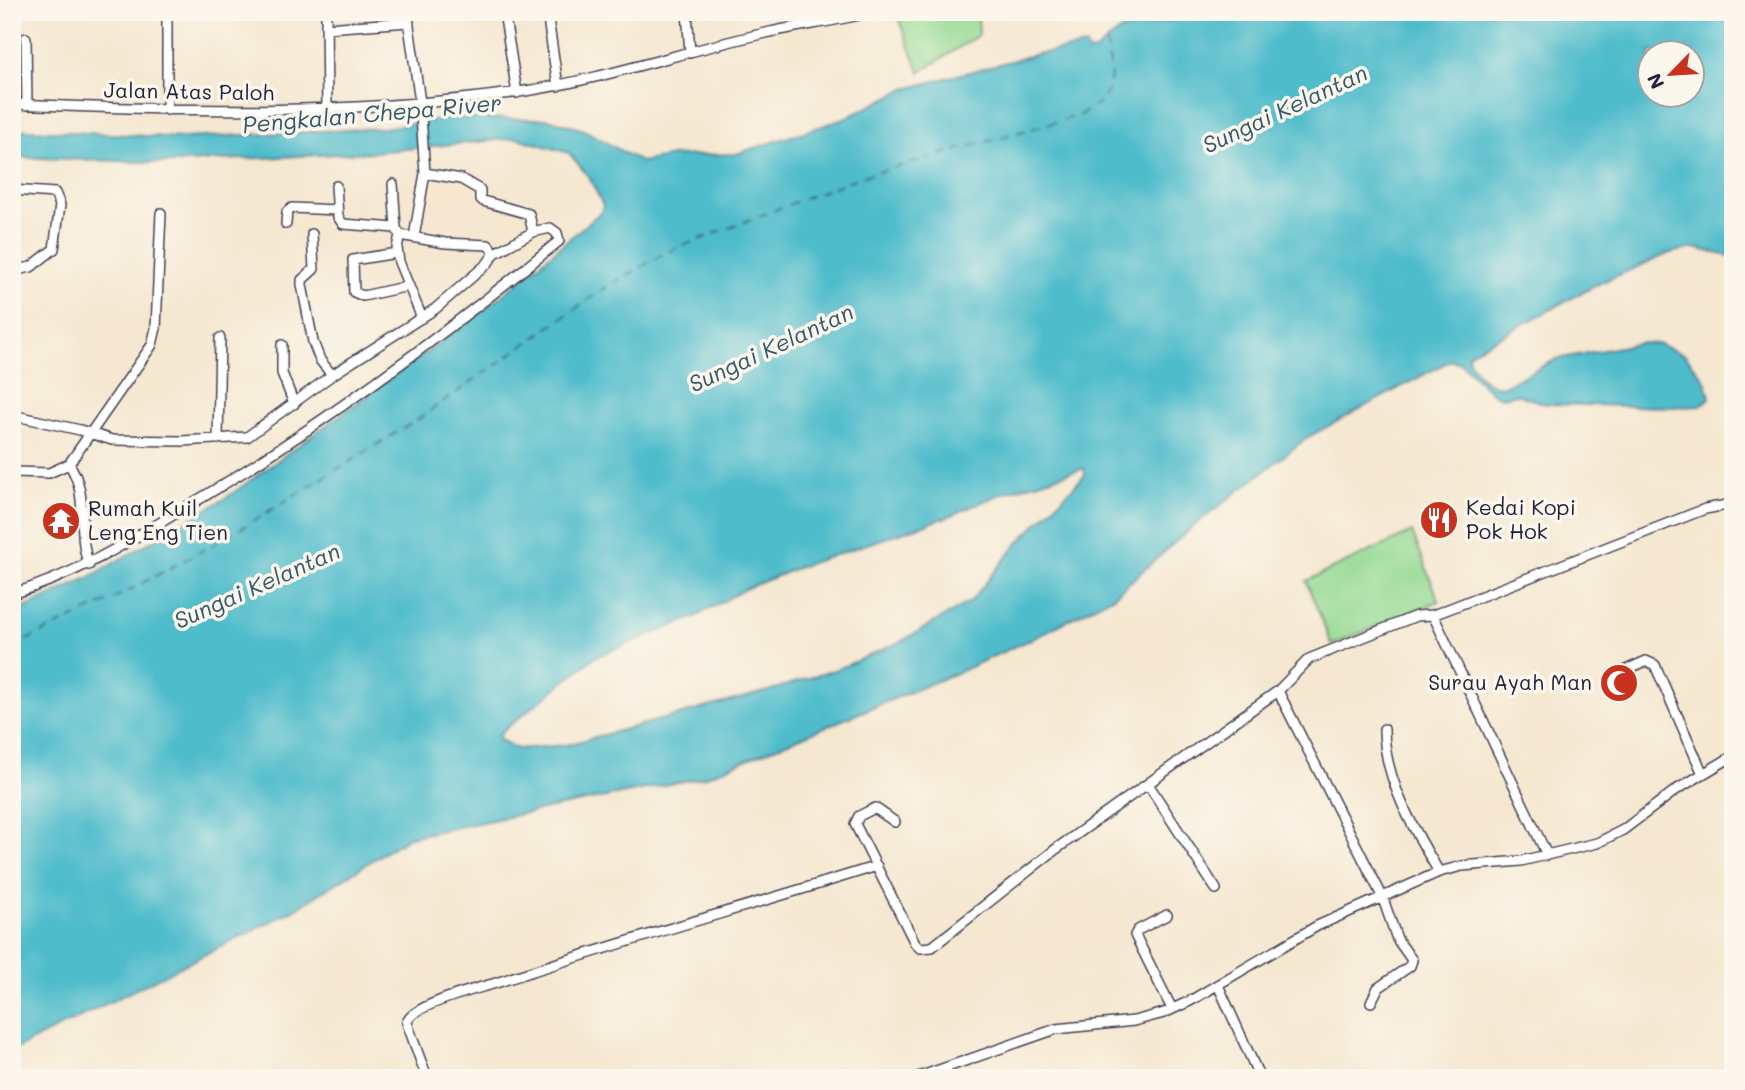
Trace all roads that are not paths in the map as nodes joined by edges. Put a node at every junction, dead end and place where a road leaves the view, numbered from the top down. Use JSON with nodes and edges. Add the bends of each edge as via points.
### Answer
{"nodes":[{"id":1,"x":167,"y":12,"type":"edge"},
{"id":2,"x":326,"y":12,"type":"edge"},
{"id":3,"x":504,"y":12,"type":"edge"},
{"id":4,"x":547,"y":12,"type":"edge"},
{"id":5,"x":687,"y":12,"type":"edge"},
{"id":6,"x":859,"y":14,"type":"edge"},
{"id":7,"x":408,"y":17,"type":"edge"},
{"id":8,"x":326,"y":28,"type":"junction"},
{"id":9,"x":26,"y":38,"type":"dead end"},
{"id":10,"x":691,"y":53,"type":"junction"},
{"id":11,"x":558,"y":86,"type":"junction"},
{"id":12,"x":517,"y":93,"type":"junction"},
{"id":13,"x":420,"y":102,"type":"junction"},
{"id":14,"x":12,"y":104,"type":"edge"},
{"id":15,"x":27,"y":105,"type":"junction"},
{"id":16,"x":167,"y":110,"type":"junction"},
{"id":17,"x":327,"y":110,"type":"junction"},
{"id":18,"x":425,"y":169,"type":"junction"},
{"id":19,"x":393,"y":184,"type":"dead end"},
{"id":20,"x":336,"y":186,"type":"dead end"},
{"id":21,"x":12,"y":190,"type":"edge"},
{"id":22,"x":338,"y":210,"type":"junction"},
{"id":23,"x":161,"y":213,"type":"dead end"},
{"id":24,"x":286,"y":224,"type":"dead end"},
{"id":25,"x":398,"y":232,"type":"junction"},
{"id":26,"x":533,"y":232,"type":"junction"},
{"id":27,"x":312,"y":234,"type":"dead end"},
{"id":28,"x":414,"y":237,"type":"junction"},
{"id":29,"x":397,"y":253,"type":"junction"},
{"id":30,"x":495,"y":253,"type":"junction"},
{"id":31,"x":12,"y":271,"type":"edge"},
{"id":32,"x":409,"y":286,"type":"junction"},
{"id":33,"x":422,"y":318,"type":"junction"},
{"id":34,"x":220,"y":338,"type":"dead end"},
{"id":35,"x":282,"y":345,"type":"dead end"},
{"id":36,"x":332,"y":375,"type":"junction"},
{"id":37,"x":294,"y":404,"type":"junction"},
{"id":38,"x":12,"y":415,"type":"edge"},
{"id":39,"x":92,"y":433,"type":"junction"},
{"id":40,"x":218,"y":439,"type":"junction"},
{"id":41,"x":69,"y":464,"type":"junction"},
{"id":42,"x":12,"y":472,"type":"edge"},
{"id":43,"x":1733,"y":504,"type":"edge"},
{"id":44,"x":89,"y":565,"type":"junction"},
{"id":45,"x":12,"y":594,"type":"edge"},
{"id":46,"x":1433,"y":615,"type":"junction"},
{"id":47,"x":1628,"y":669,"type":"dead end"},
{"id":48,"x":1278,"y":691,"type":"junction"},
{"id":49,"x":1384,"y":729,"type":"dead end"},
{"id":50,"x":1733,"y":756,"type":"edge"},
{"id":51,"x":1703,"y":774,"type":"junction"},
{"id":52,"x":1148,"y":784,"type":"junction"},
{"id":53,"x":895,"y":822,"type":"dead end"},
{"id":54,"x":1547,"y":855,"type":"junction"},
{"id":55,"x":877,"y":866,"type":"junction"},
{"id":56,"x":1439,"y":872,"type":"junction"},
{"id":57,"x":1216,"y":889,"type":"dead end"},
{"id":58,"x":1382,"y":896,"type":"junction"},
{"id":59,"x":1167,"y":915,"type":"dead end"},
{"id":60,"x":1218,"y":985,"type":"junction"},
{"id":61,"x":1371,"y":1002,"type":"dead end"},
{"id":62,"x":1172,"y":1009,"type":"junction"},
{"id":63,"x":427,"y":1078,"type":"edge"},
{"id":64,"x":916,"y":1078,"type":"edge"},
{"id":65,"x":1260,"y":1078,"type":"edge"}],
"edges":[{"from":1,"to":16,"type":"street"},
{"from":2,"to":8,"type":"street"},
{"from":3,"to":12,"type":"street"},
{"from":4,"to":11,"type":"street"},
{"from":5,"to":10,"type":"street"},
{"from":6,"to":10,"type":"street","name":"Jalan Atas Paloh"},
{"from":7,"to":8,"type":"street"},
{"from":7,"to":13,"type":"street"},
{"from":8,"to":17,"type":"street"},
{"from":9,"to":15,"type":"street"},
{"from":10,"to":11,"type":"street","name":"Jalan Atas Paloh"},
{"from":11,"to":12,"type":"street","name":"Jalan Atas Paloh"},
{"from":12,"to":13,"type":"street","name":"Jalan Atas Paloh"},
{"from":13,"to":17,"type":"street","name":"Jalan Atas Paloh"},
{"from":13,"to":18,"type":"street"},
{"from":14,"to":15,"type":"street","name":"Jalan Atas Paloh"},
{"from":15,"to":16,"type":"street","name":"Jalan Atas Paloh"},
{"from":16,"to":17,"type":"street","name":"Jalan Atas Paloh"},
{"from":18,"to":26,"type":"street","via":[[461,179],[480,190],[483,201],[529,214]]},
{"from":18,"to":28,"type":"street"},
{"from":19,"to":25,"type":"street"},
{"from":20,"to":22,"type":"street"},
{"from":21,"to":31,"type":"street","via":[[55,193],[60,205],[54,249],[31,267]]},
{"from":22,"to":24,"type":"street","via":[[292,208]]},
{"from":22,"to":25,"type":"street","via":[[343,224]]},
{"from":23,"to":39,"type":"street","via":[[152,345]]},
{"from":25,"to":28,"type":"street"},
{"from":25,"to":29,"type":"street"},
{"from":26,"to":30,"type":"street"},
{"from":26,"to":44,"type":"street","via":[[550,228],[559,241],[423,347],[281,448]]},
{"from":27,"to":36,"type":"street","via":[[314,269],[302,279],[302,285],[313,342]]},
{"from":28,"to":30,"type":"street","via":[[488,246]]},
{"from":29,"to":32,"type":"street"},
{"from":29,"to":32,"type":"street","via":[[353,260],[354,292],[363,296]]},
{"from":30,"to":33,"type":"street"},
{"from":32,"to":33,"type":"street"},
{"from":33,"to":36,"type":"street"},
{"from":34,"to":40,"type":"street"},
{"from":35,"to":37,"type":"street","via":[[282,373]]},
{"from":36,"to":37,"type":"street"},
{"from":37,"to":40,"type":"street","via":[[249,436]]},
{"from":38,"to":39,"type":"street"},
{"from":39,"to":40,"type":"street","via":[[112,440]]},
{"from":39,"to":41,"type":"street"},
{"from":41,"to":42,"type":"street","via":[[50,473]]},
{"from":41,"to":44,"type":"street","via":[[81,484],[82,542]]},
{"from":43,"to":46,"type":"street","via":[[1705,509]]},
{"from":44,"to":45,"type":"street"},
{"from":46,"to":48,"type":"street","via":[[1416,616],[1309,659]]},
{"from":46,"to":54,"type":"street"},
{"from":47,"to":51,"type":"street","via":[[1646,661],[1655,665]]},
{"from":48,"to":52,"type":"street"},
{"from":48,"to":58,"type":"street"},
{"from":49,"to":56,"type":"street","via":[[1385,754],[1414,829]]},
{"from":50,"to":51,"type":"street"},
{"from":51,"to":54,"type":"street","via":[[1598,843]]},
{"from":52,"to":55,"type":"street","via":[[1056,849],[932,947],[920,948],[915,943]]},
{"from":52,"to":57,"type":"street"},
{"from":53,"to":55,"type":"street","via":[[877,808],[856,821]]},
{"from":54,"to":56,"type":"street"},
{"from":55,"to":63,"type":"street","via":[[604,947],[412,1013],[407,1023]]},
{"from":56,"to":58,"type":"street"},
{"from":58,"to":60,"type":"street","via":[[1317,926]]},
{"from":58,"to":61,"type":"street","via":[[1397,939],[1412,962],[1378,988]]},
{"from":59,"to":62,"type":"street","via":[[1135,935]]},
{"from":60,"to":62,"type":"street"},
{"from":60,"to":65,"type":"street"},
{"from":62,"to":64,"type":"street","via":[[1134,1021],[1056,1029]]}]}
